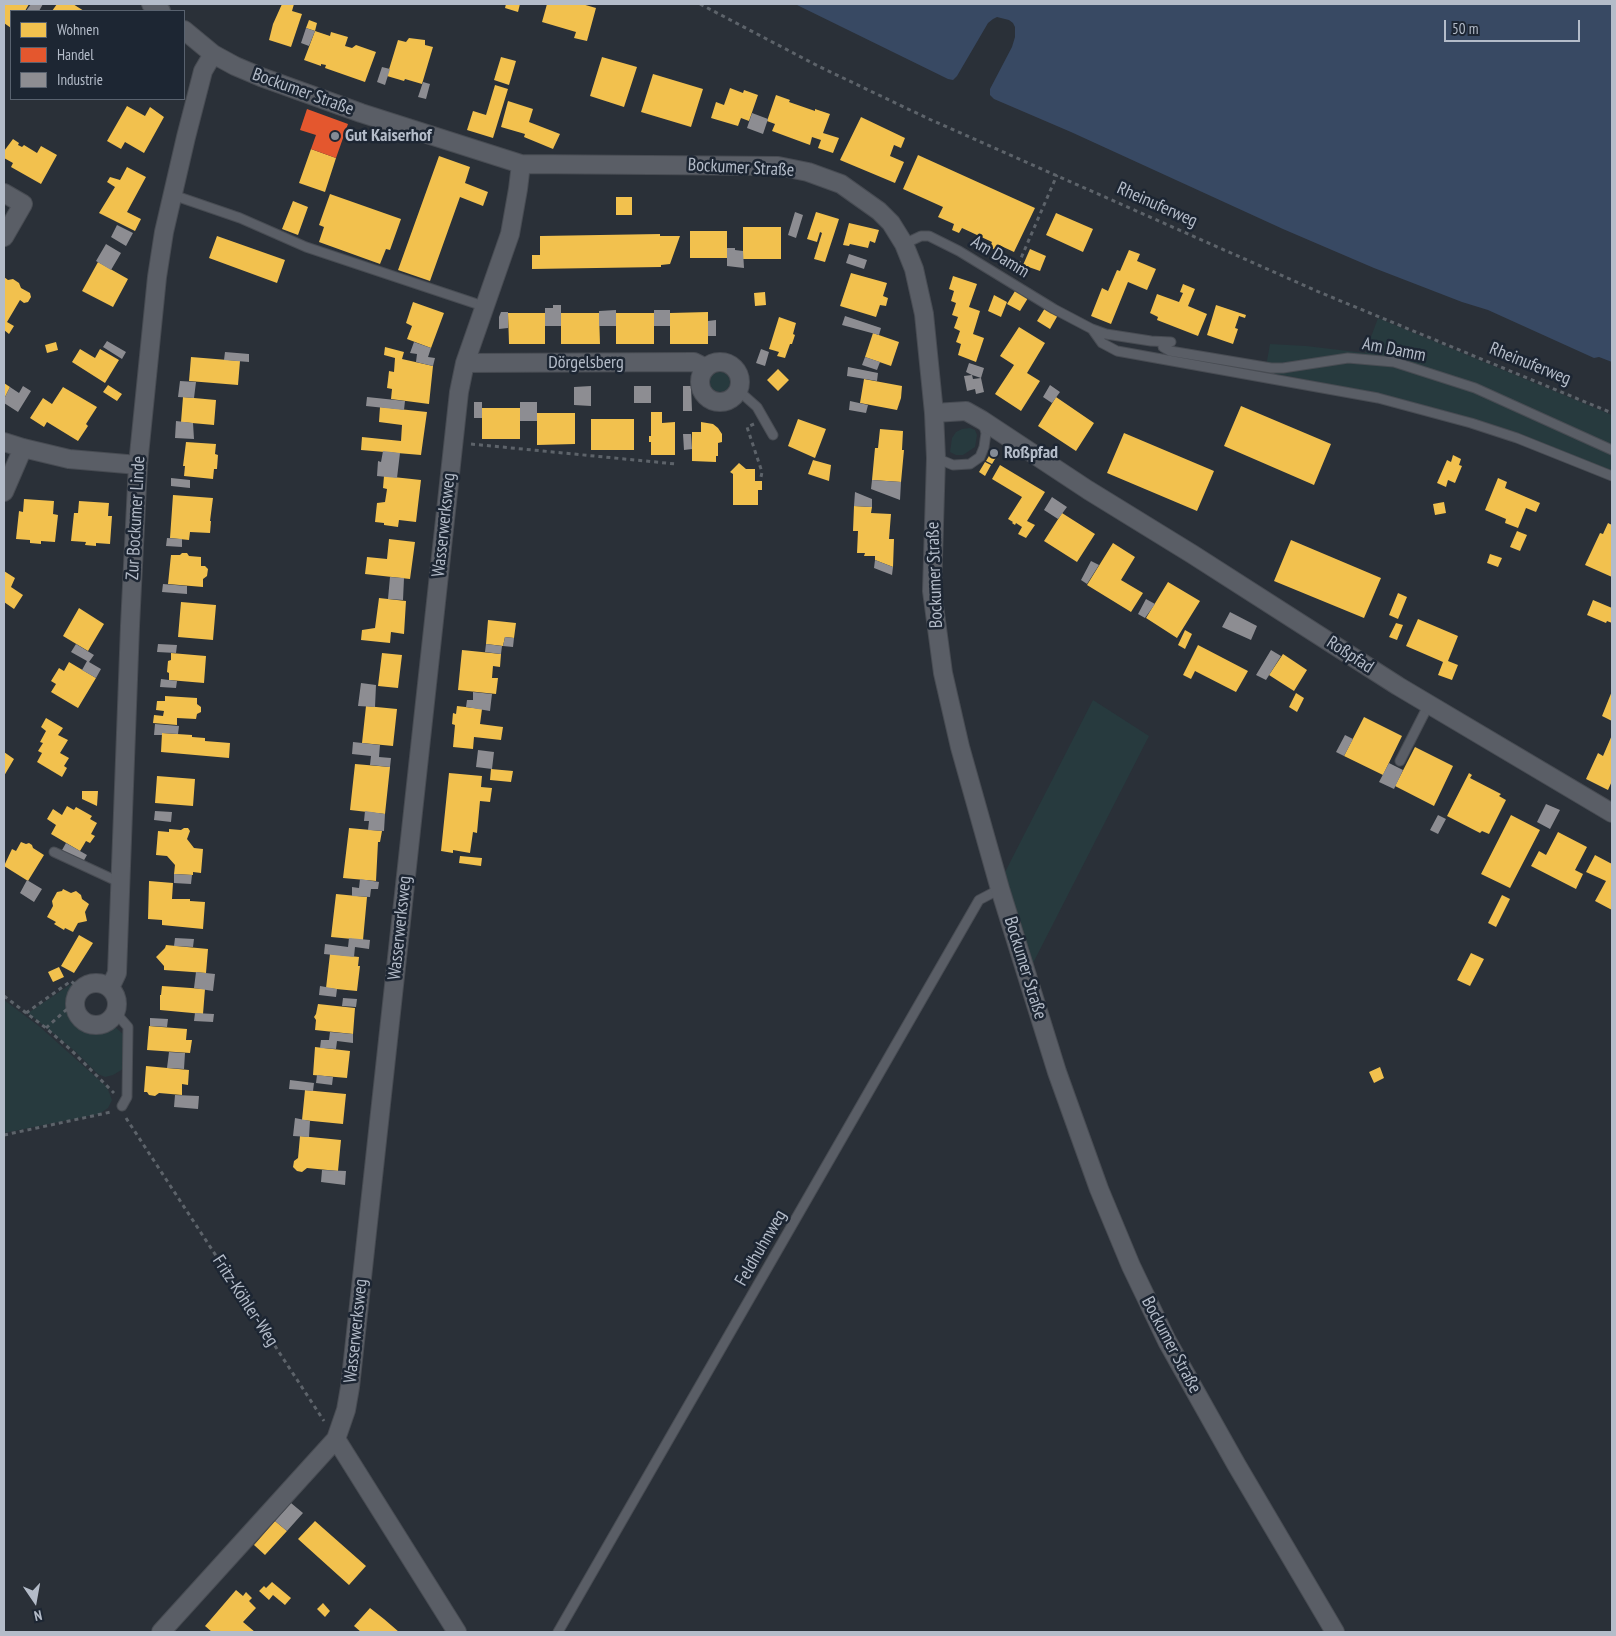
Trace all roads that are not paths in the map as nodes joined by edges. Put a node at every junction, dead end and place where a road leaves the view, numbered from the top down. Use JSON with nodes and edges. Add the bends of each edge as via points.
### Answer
{"nodes":[{"id":1,"x":185,"y":31,"type":"edge"},
{"id":2,"x":213,"y":54,"type":"junction"},
{"id":3,"x":520,"y":164,"type":"junction"},
{"id":4,"x":4,"y":193,"type":"edge"},
{"id":5,"x":173,"y":195,"type":"junction"},
{"id":6,"x":4,"y":235,"type":"edge"},
{"id":7,"x":904,"y":244,"type":"junction"},
{"id":8,"x":486,"y":307,"type":"junction"},
{"id":9,"x":1092,"y":329,"type":"junction"},
{"id":10,"x":465,"y":363,"type":"junction"},
{"id":11,"x":706,"y":368,"type":"junction"},
{"id":12,"x":738,"y":391,"type":"junction"},
{"id":13,"x":934,"y":413,"type":"junction"},
{"id":14,"x":982,"y":420,"type":"junction"},
{"id":15,"x":773,"y":435,"type":"dead end"},
{"id":16,"x":4,"y":442,"type":"edge"},
{"id":17,"x":23,"y":448,"type":"junction"},
{"id":18,"x":1612,"y":450,"type":"edge"},
{"id":19,"x":936,"y":458,"type":"junction"},
{"id":20,"x":138,"y":465,"type":"junction"},
{"id":21,"x":1612,"y":476,"type":"edge"},
{"id":22,"x":4,"y":492,"type":"edge"},
{"id":23,"x":1429,"y":704,"type":"junction"},
{"id":24,"x":1400,"y":761,"type":"dead end"},
{"id":25,"x":1612,"y":811,"type":"edge"},
{"id":26,"x":54,"y":852,"type":"dead end"},
{"id":27,"x":121,"y":883,"type":"junction"},
{"id":28,"x":1000,"y":889,"type":"junction"},
{"id":29,"x":110,"y":988,"type":"junction"},
{"id":30,"x":115,"y":1012,"type":"junction"},
{"id":31,"x":122,"y":1106,"type":"road end"},
{"id":32,"x":336,"y":1439,"type":"junction"},
{"id":33,"x":161,"y":1632,"type":"edge"},
{"id":34,"x":457,"y":1632,"type":"edge"},
{"id":35,"x":558,"y":1632,"type":"edge"},
{"id":36,"x":1335,"y":1632,"type":"edge"}],
"edges":[{"from":1,"to":2,"type":"street","name":"Bockumer Straße"},
{"from":2,"to":3,"type":"street","name":"Bockumer Straße","via":[[261,77],[343,107]]},
{"from":2,"to":5,"type":"street","name":"Zur Bockumer Linde","via":[[204,72]]},
{"from":3,"to":7,"type":"street","name":"Bockumer Straße","via":[[778,166],[808,172],[841,184],[879,211]]},
{"from":3,"to":8,"type":"street","name":"Wasserwerksweg","via":[[510,234]]},
{"from":4,"to":6,"type":"street","via":[[23,204]]},
{"from":5,"to":8,"type":"lane","via":[[240,218],[306,247]]},
{"from":5,"to":20,"type":"street","name":"Zur Bockumer Linde","via":[[157,277]]},
{"from":7,"to":9,"type":"lane","name":"Am Damm","via":[[928,236]]},
{"from":7,"to":13,"type":"street","name":"Bockumer Straße","via":[[914,269],[924,314]]},
{"from":8,"to":10,"type":"street","name":"Wasserwerksweg"},
{"from":9,"to":18,"type":"lane","name":"Am Damm","via":[[1106,334],[1167,342],[1163,347],[1170,351],[1272,368],[1348,358],[1394,362],[1475,388]]},
{"from":9,"to":21,"type":"lane","via":[[1102,343],[1117,351],[1378,398],[1517,438]]},
{"from":10,"to":11,"type":"street","name":"Dörgelsberg","via":[[694,362]]},
{"from":10,"to":32,"type":"street","name":"Wasserwerksweg","via":[[453,443],[350,1387]]},
{"from":11,"to":12,"type":"street","name":"Dörgelsberg","via":[[718,362],[732,366],[739,376]]},
{"from":11,"to":12,"type":"street","via":[[700,380],[701,388],[711,400],[728,401]]},
{"from":12,"to":15,"type":"lane","via":[[757,408]]},
{"from":13,"to":14,"type":"street","name":"Roßpfad","via":[[966,411]]},
{"from":13,"to":19,"type":"street","name":"Bockumer Straße"},
{"from":14,"to":19,"type":"lane","via":[[986,433],[980,457],[970,464],[953,465]]},
{"from":14,"to":23,"type":"street","name":"Roßpfad"},
{"from":16,"to":17,"type":"street"},
{"from":17,"to":20,"type":"street","via":[[70,459]]},
{"from":17,"to":22,"type":"street"},
{"from":19,"to":28,"type":"street","name":"Bockumer Straße","via":[[932,591],[937,634],[960,747]]},
{"from":20,"to":27,"type":"street","name":"Zur Bockumer Linde"},
{"from":23,"to":24,"type":"lane"},
{"from":23,"to":25,"type":"street","name":"Roßpfad"},
{"from":26,"to":27,"type":"lane"},
{"from":27,"to":29,"type":"street","name":"Zur Bockumer Linde","via":[[117,973]]},
{"from":28,"to":35,"type":"lane","name":"Feldhuhnweg","via":[[980,900]]},
{"from":28,"to":36,"type":"street","name":"Bockumer Straße","via":[[1057,1072],[1131,1266],[1176,1357]]},
{"from":29,"to":30,"type":"street","via":[[117,999]]},
{"from":29,"to":30,"type":"street","via":[[98,983],[86,986],[77,995],[76,1008],[82,1019],[94,1024],[106,1022]]},
{"from":30,"to":31,"type":"lane","via":[[128,1027],[127,1097]]},
{"from":32,"to":33,"type":"street","name":"Wasserwerksweg"},
{"from":32,"to":34,"type":"street"}]}
